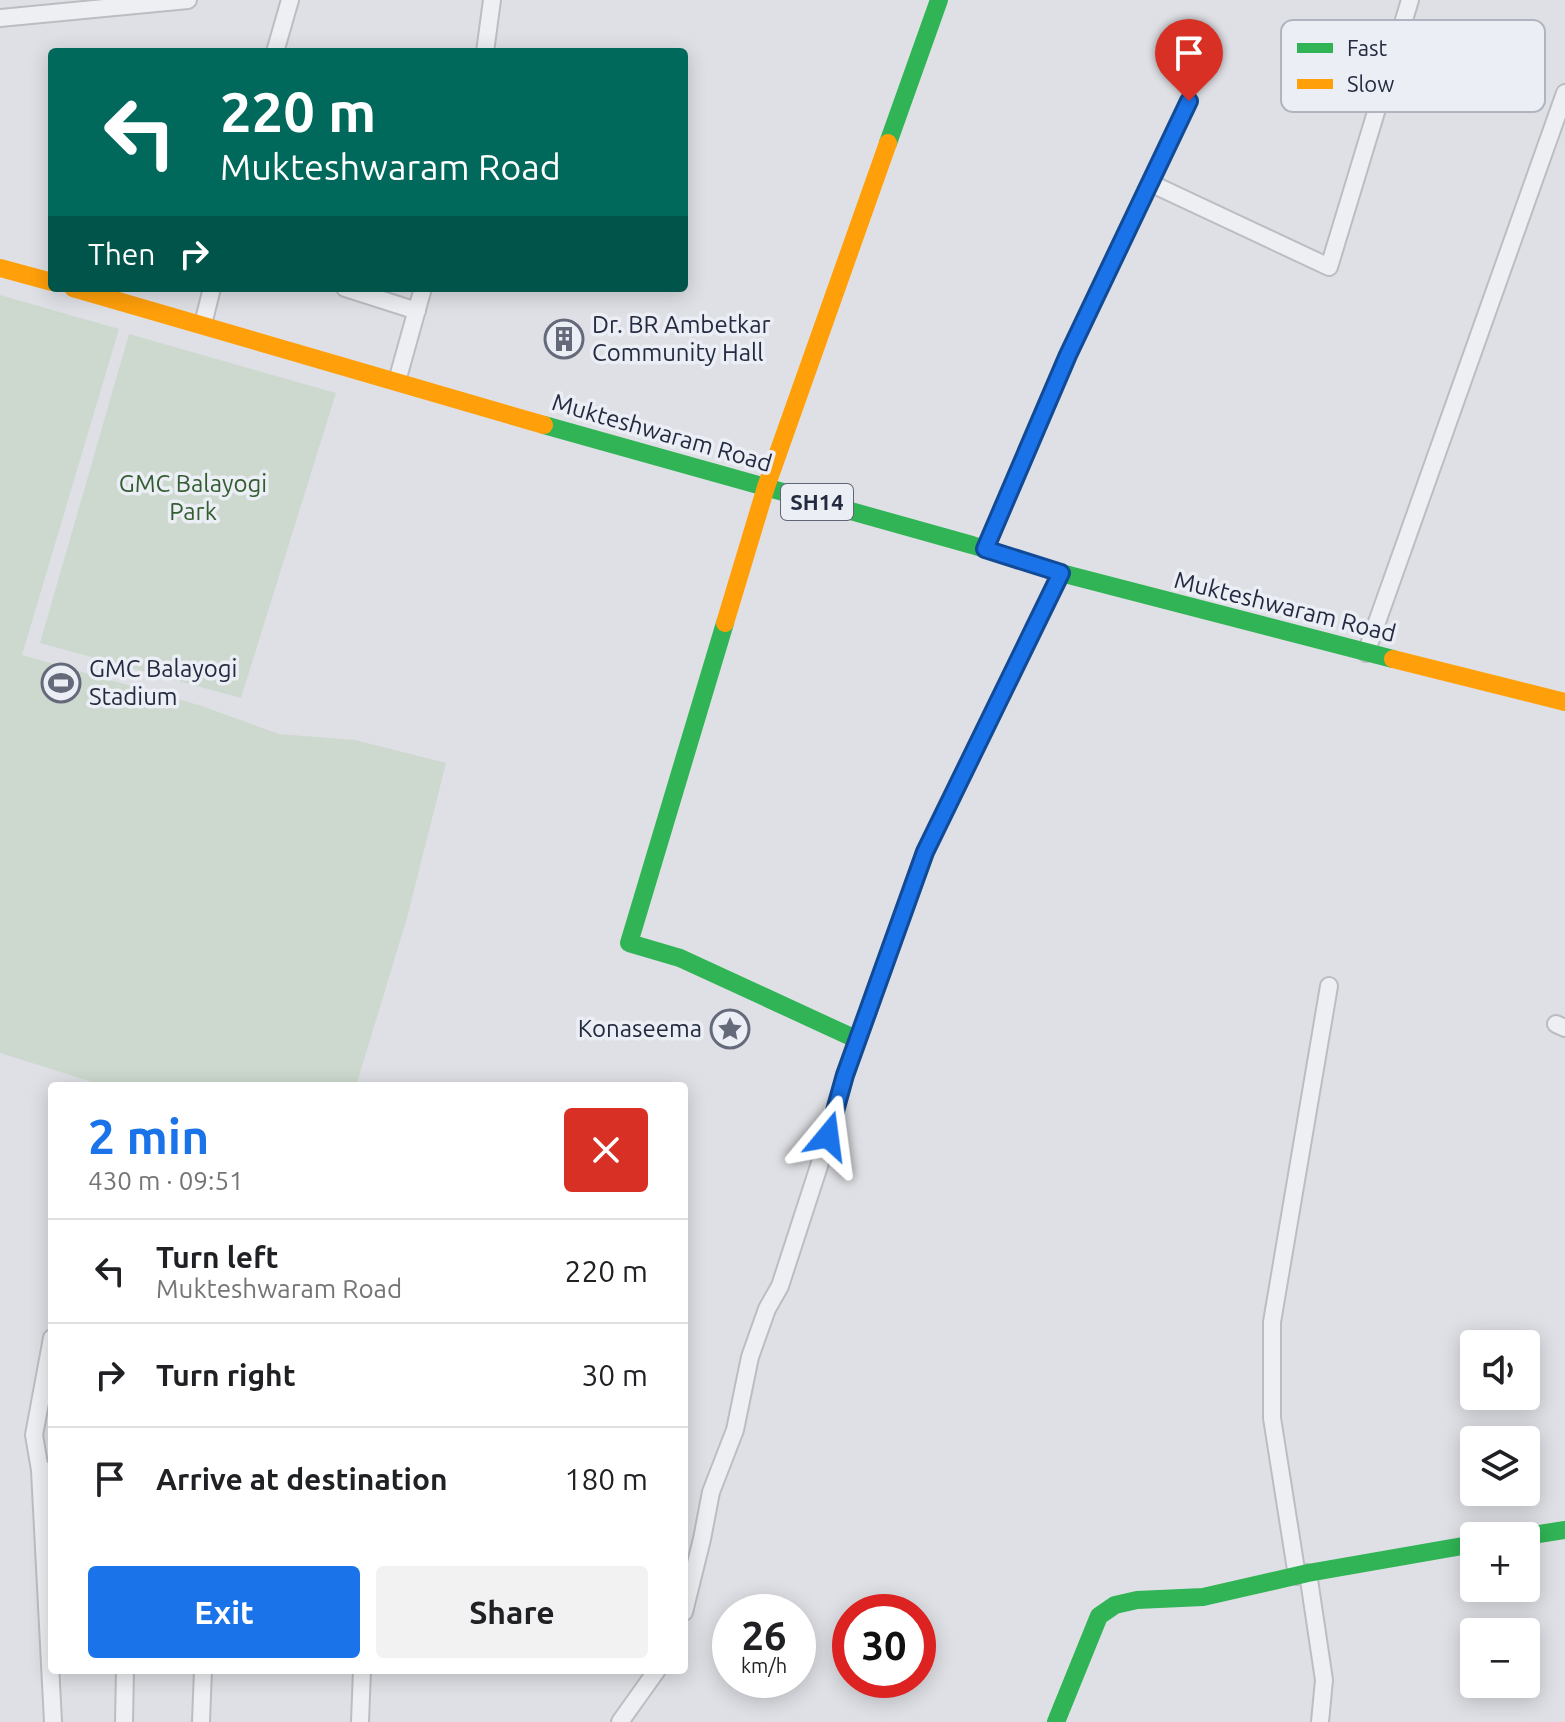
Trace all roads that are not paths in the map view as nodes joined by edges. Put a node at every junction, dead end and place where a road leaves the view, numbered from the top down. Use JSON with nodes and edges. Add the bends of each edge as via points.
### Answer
{"nodes":[{"id":1,"x":188,"y":0,"type":"edge"},
{"id":2,"x":290,"y":0,"type":"edge"},
{"id":3,"x":492,"y":0,"type":"edge"},
{"id":4,"x":939,"y":0,"type":"edge"},
{"id":5,"x":1410,"y":0,"type":"edge"},
{"id":6,"x":0,"y":18,"type":"edge"},
{"id":7,"x":1404,"y":20,"type":"edge"},
{"id":8,"x":276,"y":48,"type":"edge"},
{"id":9,"x":486,"y":48,"type":"edge"},
{"id":10,"x":1565,"y":93,"type":"edge"},
{"id":11,"x":1189,"y":101,"type":"dead end"},
{"id":12,"x":1376,"y":112,"type":"edge"},
{"id":13,"x":1150,"y":183,"type":"junction"},
{"id":14,"x":0,"y":268,"type":"edge"},
{"id":15,"x":48,"y":281,"type":"edge"},
{"id":16,"x":87,"y":292,"type":"edge"},
{"id":17,"x":211,"y":292,"type":"edge"},
{"id":18,"x":358,"y":292,"type":"edge"},
{"id":19,"x":422,"y":292,"type":"edge"},
{"id":20,"x":417,"y":311,"type":"junction"},
{"id":21,"x":203,"y":324,"type":"junction"},
{"id":22,"x":397,"y":381,"type":"junction"},
{"id":23,"x":766,"y":487,"type":"junction"},
{"id":24,"x":985,"y":549,"type":"junction"},
{"id":25,"x":1061,"y":573,"type":"junction"},
{"id":26,"x":1366,"y":653,"type":"junction"},
{"id":27,"x":1565,"y":702,"type":"edge"},
{"id":28,"x":1329,"y":986,"type":"dead end"},
{"id":29,"x":858,"y":1040,"type":"junction"},
{"id":30,"x":48,"y":1360,"type":"edge"},
{"id":31,"x":46,"y":1471,"type":"edge"},
{"id":32,"x":1565,"y":1530,"type":"edge"},
{"id":33,"x":1540,"y":1534,"type":"edge"},
{"id":34,"x":48,"y":1543,"type":"edge"},
{"id":35,"x":1460,"y":1546,"type":"edge"},
{"id":36,"x":1302,"y":1574,"type":"junction"},
{"id":37,"x":688,"y":1596,"type":"edge"},
{"id":38,"x":52,"y":1674,"type":"edge"},
{"id":39,"x":125,"y":1674,"type":"edge"},
{"id":40,"x":203,"y":1674,"type":"edge"},
{"id":41,"x":362,"y":1674,"type":"edge"},
{"id":42,"x":654,"y":1674,"type":"edge"},
{"id":43,"x":53,"y":1722,"type":"edge"},
{"id":44,"x":124,"y":1722,"type":"edge"},
{"id":45,"x":201,"y":1722,"type":"edge"},
{"id":46,"x":360,"y":1722,"type":"edge"},
{"id":47,"x":620,"y":1722,"type":"edge"},
{"id":48,"x":1056,"y":1722,"type":"edge"},
{"id":49,"x":1320,"y":1722,"type":"edge"}],
"edges":[{"from":1,"to":6,"type":"street"},
{"from":2,"to":8,"type":"street"},
{"from":3,"to":9,"type":"street"},
{"from":4,"to":23,"type":"main road"},
{"from":5,"to":7,"type":"street"},
{"from":10,"to":26,"type":"street"},
{"from":11,"to":13,"type":"street"},
{"from":12,"to":13,"type":"street","via":[[1329,267]]},
{"from":13,"to":24,"type":"street","via":[[1068,355]]},
{"from":14,"to":15,"type":"main road"},
{"from":16,"to":21,"type":"main road","name":"Mukteshwaram Road","number":"SH14"},
{"from":17,"to":21,"type":"street"},
{"from":18,"to":20,"type":"street"},
{"from":19,"to":20,"type":"street"},
{"from":20,"to":22,"type":"street"},
{"from":21,"to":22,"type":"main road","name":"Mukteshwaram Road","number":"SH14"},
{"from":22,"to":23,"type":"main road","name":"Mukteshwaram Road","number":"SH14"},
{"from":23,"to":24,"type":"main road","name":"Mukteshwaram Road","number":"SH14"},
{"from":23,"to":29,"type":"main road","via":[[629,943],[680,958]]},
{"from":24,"to":25,"type":"main road","name":"Mukteshwaram Road","number":"SH14"},
{"from":25,"to":26,"type":"main road","name":"Mukteshwaram Road","number":"SH14"},
{"from":25,"to":29,"type":"street","via":[[925,852]]},
{"from":26,"to":27,"type":"main road","name":"Mukteshwaram Road","number":"SH14"},
{"from":28,"to":36,"type":"street","via":[[1272,1322],[1272,1418]]},
{"from":29,"to":37,"type":"street","via":[[780,1286],[750,1357]]},
{"from":30,"to":31,"type":"street","via":[[34,1435]]},
{"from":31,"to":34,"type":"street"},
{"from":32,"to":33,"type":"main road"},
{"from":35,"to":36,"type":"main road"},
{"from":36,"to":48,"type":"main road","via":[[1203,1597],[1115,1605],[1099,1616]]},
{"from":36,"to":49,"type":"street","via":[[1324,1680]]},
{"from":38,"to":43,"type":"street"},
{"from":39,"to":44,"type":"street"},
{"from":40,"to":45,"type":"street"},
{"from":41,"to":46,"type":"street"},
{"from":42,"to":47,"type":"street"}]}
